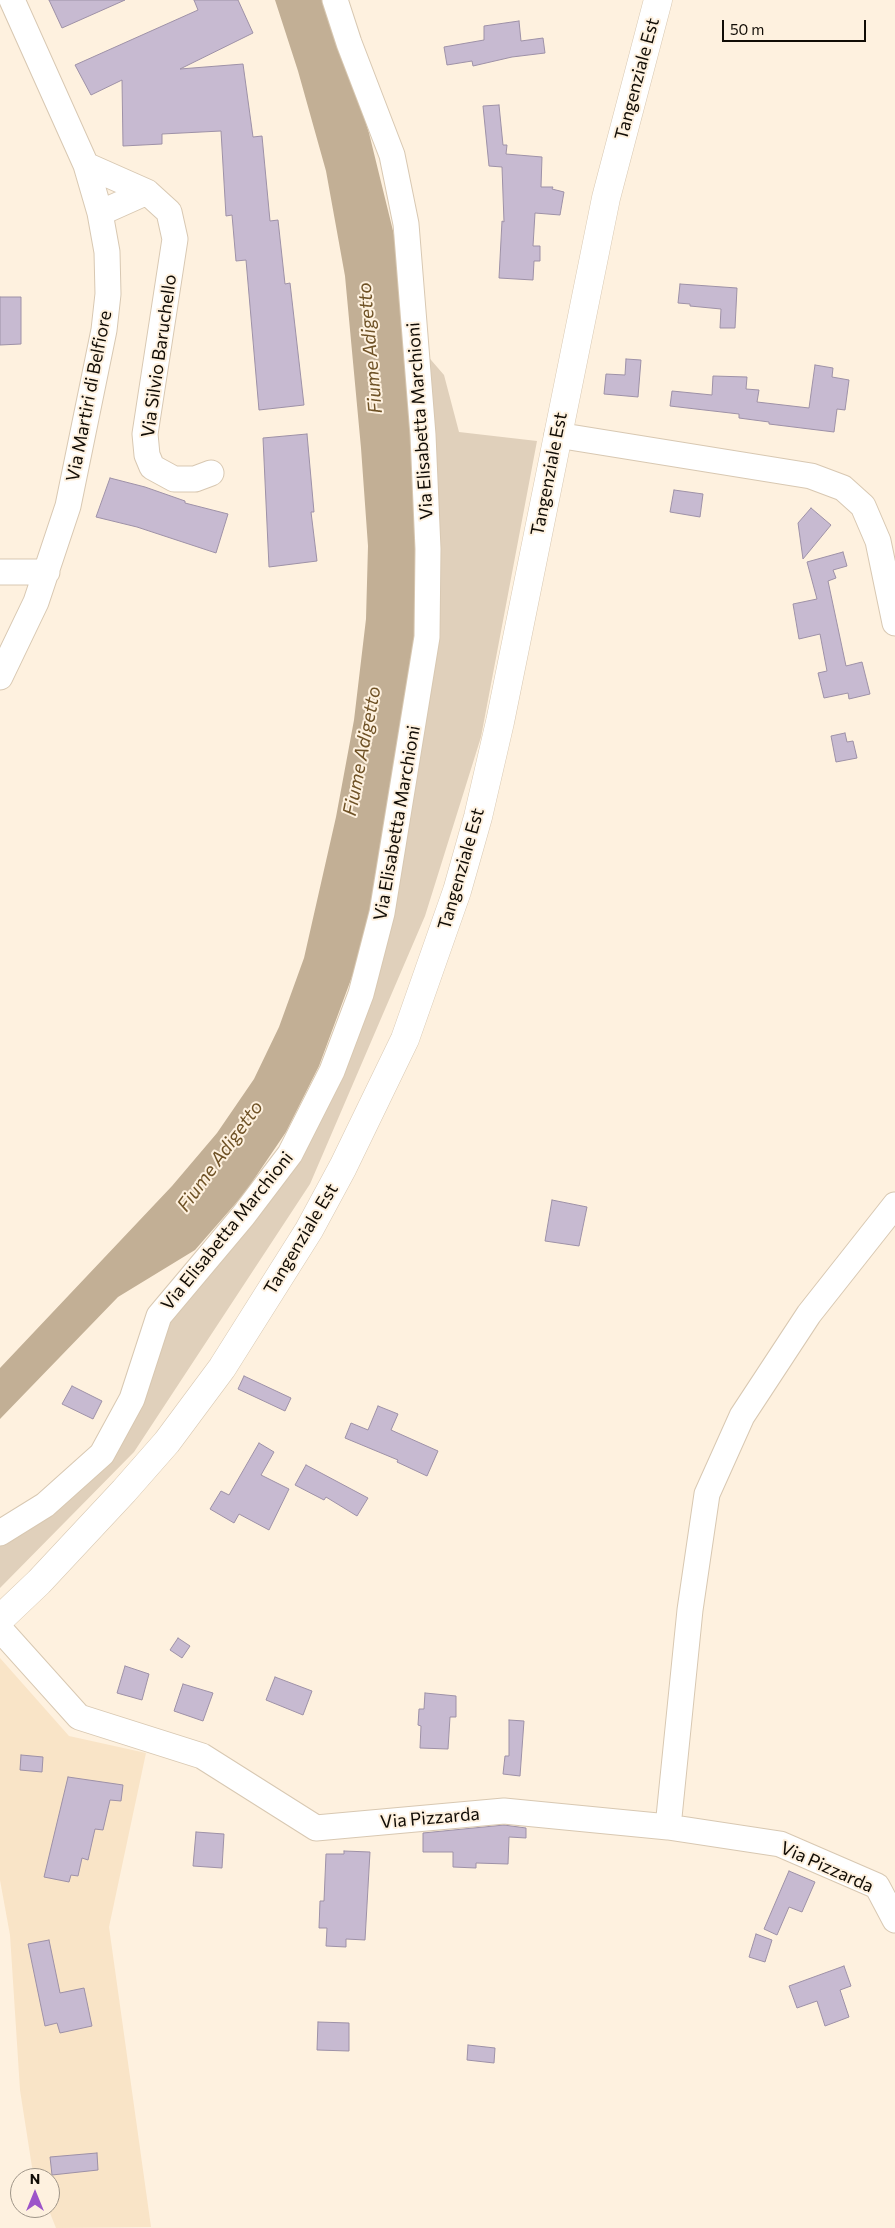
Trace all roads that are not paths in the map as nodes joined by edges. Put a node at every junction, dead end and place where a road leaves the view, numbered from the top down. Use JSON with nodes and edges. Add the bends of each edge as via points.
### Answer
{"nodes":[{"id":1,"x":12,"y":0,"type":"edge"},
{"id":2,"x":335,"y":0,"type":"edge"},
{"id":3,"x":658,"y":0,"type":"edge"},
{"id":4,"x":86,"y":165,"type":"junction"},
{"id":5,"x":147,"y":192,"type":"junction"},
{"id":6,"x":100,"y":214,"type":"junction"},
{"id":7,"x":557,"y":435,"type":"junction"},
{"id":8,"x":210,"y":473,"type":"dead end"},
{"id":9,"x":0,"y":572,"type":"edge"},
{"id":10,"x":48,"y":572,"type":"junction"},
{"id":11,"x":895,"y":623,"type":"edge"},
{"id":12,"x":0,"y":677,"type":"edge"},
{"id":13,"x":895,"y":1205,"type":"edge"},
{"id":14,"x":0,"y":1533,"type":"edge"},
{"id":15,"x":0,"y":1619,"type":"edge"},
{"id":16,"x":0,"y":1629,"type":"edge"},
{"id":17,"x":668,"y":1827,"type":"junction"},
{"id":18,"x":895,"y":1920,"type":"edge"}],
"edges":[{"from":1,"to":4,"type":"street","name":"Via Martiri di Belfiore"},
{"from":2,"to":14,"type":"street","name":"Via Elisabetta Marchioni","via":[[392,155],[406,224],[423,445],[428,549],[427,637],[382,913],[358,1003],[332,1071],[290,1154],[159,1316],[132,1399],[102,1454],[45,1505]]},
{"from":3,"to":7,"type":"main road","name":"Tangenziale Est","via":[[606,198]]},
{"from":4,"to":5,"type":"street","name":"Via Silvio Baruchello"},
{"from":4,"to":6,"type":"street","name":"Via Martiri di Belfiore"},
{"from":5,"to":6,"type":"street"},
{"from":5,"to":8,"type":"street","name":"Via Silvio Baruchello","via":[[169,212],[175,239],[145,434],[147,455],[152,467],[174,479],[195,479]]},
{"from":6,"to":10,"type":"street","name":"Via Martiri di Belfiore","via":[[107,252],[108,294],[104,330],[68,506]]},
{"from":7,"to":11,"type":"street","via":[[811,476],[843,488],[863,506],[878,541]]},
{"from":7,"to":15,"type":"main road","name":"Tangenziale Est","via":[[478,817],[430,971],[374,1104],[309,1230],[222,1368],[167,1442],[124,1491]]},
{"from":9,"to":10,"type":"street"},
{"from":10,"to":12,"type":"street","name":"Via Martiri di Belfiore"},
{"from":13,"to":17,"type":"street","via":[[809,1314],[742,1416],[707,1494],[690,1610]]},
{"from":16,"to":17,"type":"street","name":"Via Pizzarda","via":[[79,1717],[202,1756],[316,1828],[504,1811]]},
{"from":17,"to":18,"type":"street","name":"Via Pizzarda","via":[[780,1844],[877,1886]]}]}
